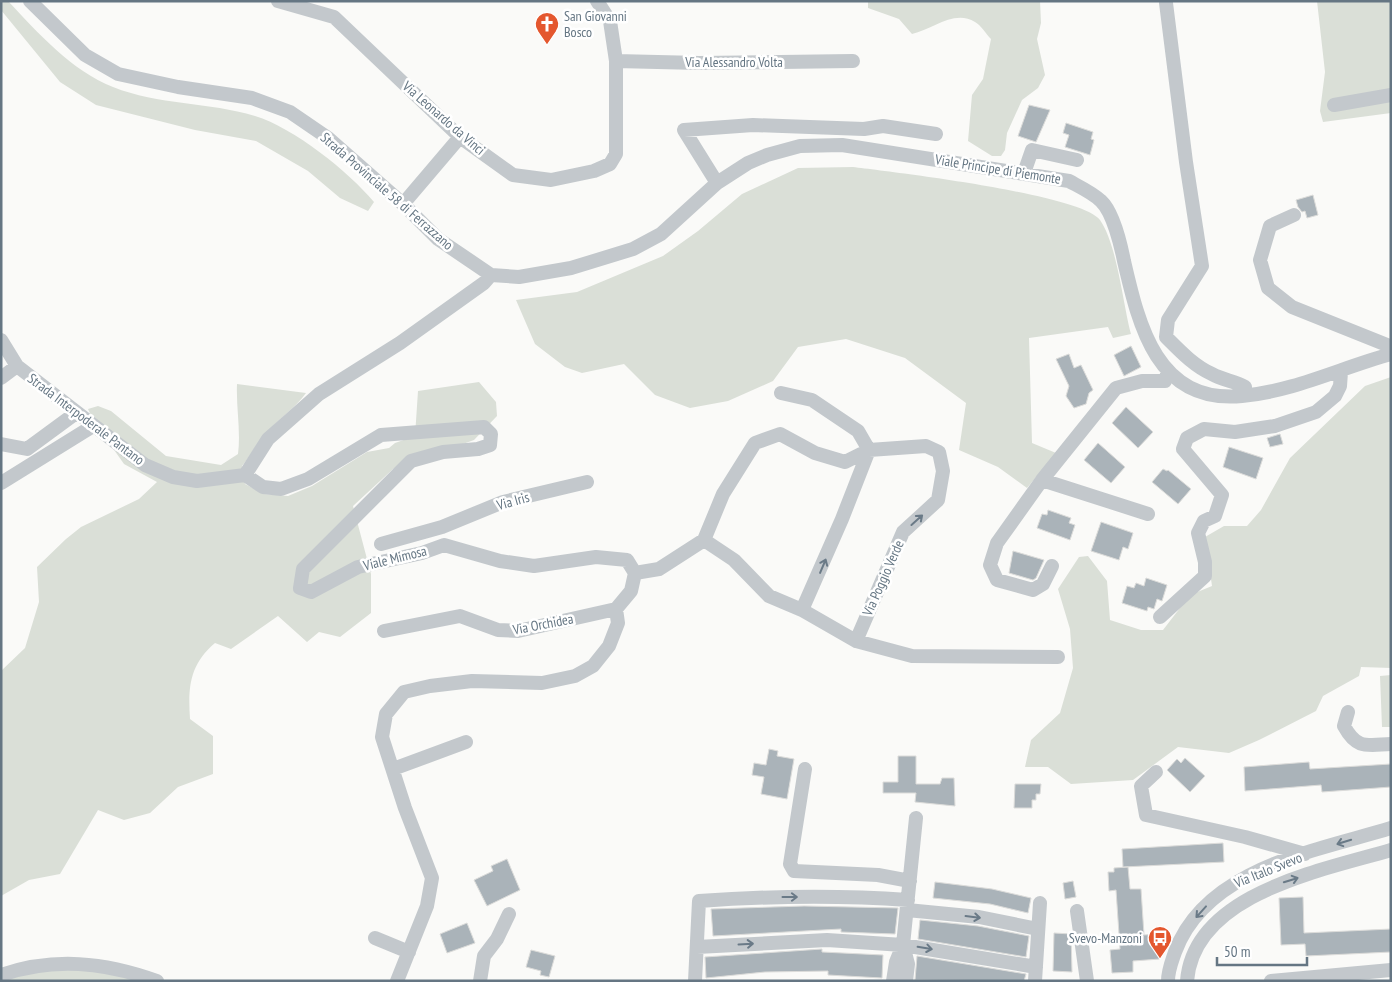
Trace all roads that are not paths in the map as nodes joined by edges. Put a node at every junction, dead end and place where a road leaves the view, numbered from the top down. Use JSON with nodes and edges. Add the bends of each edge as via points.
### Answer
{"nodes":[{"id":1,"x":30,"y":1,"type":"edge"},
{"id":2,"x":278,"y":1,"type":"edge"},
{"id":3,"x":597,"y":1,"type":"edge"},
{"id":4,"x":1166,"y":3,"type":"dead end"},
{"id":5,"x":616,"y":61,"type":"junction"},
{"id":6,"x":853,"y":61,"type":"dead end"},
{"id":7,"x":1391,"y":95,"type":"edge"},
{"id":8,"x":1334,"y":105,"type":"dead end"},
{"id":9,"x":936,"y":134,"type":"dead end"},
{"id":10,"x":460,"y":137,"type":"junction"},
{"id":11,"x":1077,"y":160,"type":"dead end"},
{"id":12,"x":1024,"y":173,"type":"junction"},
{"id":13,"x":716,"y":183,"type":"junction"},
{"id":14,"x":403,"y":204,"type":"junction"},
{"id":15,"x":1294,"y":215,"type":"dead end"},
{"id":16,"x":491,"y":275,"type":"junction"},
{"id":17,"x":1,"y":340,"type":"edge"},
{"id":18,"x":1391,"y":348,"type":"edge"},
{"id":19,"x":1391,"y":354,"type":"edge"},
{"id":20,"x":17,"y":366,"type":"junction"},
{"id":21,"x":1168,"y":371,"type":"junction"},
{"id":22,"x":1340,"y":372,"type":"junction"},
{"id":23,"x":1,"y":378,"type":"edge"},
{"id":24,"x":781,"y":393,"type":"dead end"},
{"id":25,"x":1241,"y":396,"type":"junction"},
{"id":26,"x":76,"y":413,"type":"junction"},
{"id":27,"x":93,"y":426,"type":"junction"},
{"id":28,"x":1,"y":444,"type":"edge"},
{"id":29,"x":869,"y":450,"type":"junction"},
{"id":30,"x":245,"y":475,"type":"junction"},
{"id":31,"x":1042,"y":480,"type":"junction"},
{"id":32,"x":587,"y":482,"type":"dead end"},
{"id":33,"x":1,"y":483,"type":"edge"},
{"id":34,"x":1148,"y":514,"type":"dead end"},
{"id":35,"x":442,"y":527,"type":"junction"},
{"id":36,"x":704,"y":540,"type":"junction"},
{"id":37,"x":381,"y":544,"type":"dead end"},
{"id":38,"x":444,"y":545,"type":"junction"},
{"id":39,"x":1052,"y":566,"type":"dead end"},
{"id":40,"x":635,"y":573,"type":"junction"},
{"id":41,"x":616,"y":608,"type":"junction"},
{"id":42,"x":802,"y":610,"type":"junction"},
{"id":43,"x":1160,"y":617,"type":"dead end"},
{"id":44,"x":384,"y":631,"type":"dead end"},
{"id":45,"x":856,"y":641,"type":"junction"},
{"id":46,"x":1058,"y":657,"type":"dead end"},
{"id":47,"x":1348,"y":712,"type":"dead end"},
{"id":48,"x":466,"y":742,"type":"dead end"},
{"id":49,"x":1391,"y":744,"type":"edge"},
{"id":50,"x":392,"y":769,"type":"junction"},
{"id":51,"x":805,"y":769,"type":"dead end"},
{"id":52,"x":1156,"y":772,"type":"dead end"},
{"id":53,"x":916,"y":818,"type":"dead end"},
{"id":54,"x":1391,"y":828,"type":"edge"},
{"id":55,"x":1391,"y":850,"type":"edge"},
{"id":56,"x":1305,"y":854,"type":"junction"},
{"id":57,"x":1252,"y":873,"type":"junction"},
{"id":58,"x":910,"y":881,"type":"junction"},
{"id":59,"x":1262,"y":892,"type":"junction"},
{"id":60,"x":1040,"y":903,"type":"dead end"},
{"id":61,"x":908,"y":905,"type":"junction"},
{"id":62,"x":1077,"y":911,"type":"dead end"},
{"id":63,"x":508,"y":914,"type":"dead end"},
{"id":64,"x":1038,"y":929,"type":"junction"},
{"id":65,"x":375,"y":938,"type":"dead end"},
{"id":66,"x":903,"y":945,"type":"junction"},
{"id":67,"x":697,"y":947,"type":"junction"},
{"id":68,"x":409,"y":952,"type":"junction"},
{"id":69,"x":1391,"y":970,"type":"edge"},
{"id":70,"x":1035,"y":974,"type":"edge"},
{"id":71,"x":1,"y":975,"type":"edge"},
{"id":72,"x":157,"y":981,"type":"edge"},
{"id":73,"x":397,"y":981,"type":"edge"},
{"id":74,"x":480,"y":981,"type":"edge"},
{"id":75,"x":695,"y":981,"type":"edge"},
{"id":76,"x":893,"y":981,"type":"edge"},
{"id":77,"x":906,"y":981,"type":"edge"},
{"id":78,"x":1087,"y":981,"type":"edge"},
{"id":79,"x":1168,"y":981,"type":"edge"},
{"id":80,"x":1187,"y":981,"type":"edge"},
{"id":81,"x":1271,"y":981,"type":"edge"}],
"edges":[{"from":1,"to":14,"type":"street","name":"Strada Provinciale 58 di Ferrazzano","via":[[85,55],[118,74],[252,98],[290,112],[328,138]]},
{"from":2,"to":10,"type":"street","name":"Via Leonardo da Vinci","via":[[334,17]]},
{"from":3,"to":5,"type":"street","name":"Via Leonardo da Vinci","via":[[610,21]]},
{"from":4,"to":25,"type":"street","via":[[1184,153],[1202,266],[1168,320],[1166,337],[1185,356],[1212,375],[1245,387]]},
{"from":5,"to":6,"type":"street","name":"Via Alessandro Volta","via":[[699,64]]},
{"from":5,"to":10,"type":"street","name":"Via Leonardo da Vinci","via":[[616,154],[610,164],[594,171],[551,180],[513,175]]},
{"from":7,"to":8,"type":"street"},
{"from":9,"to":13,"type":"street","via":[[883,126],[864,129],[752,125],[684,130]]},
{"from":10,"to":14,"type":"street"},
{"from":11,"to":12,"type":"street","via":[[1032,150]]},
{"from":12,"to":13,"type":"street","name":"Viale Principe di Piemonte","via":[[820,144],[766,155]]},
{"from":12,"to":21,"type":"street","name":"Viale Principe di Piemonte","via":[[1070,181],[1102,202],[1118,235],[1135,311],[1154,354]]},
{"from":13,"to":16,"type":"street","via":[[661,234],[633,249],[572,268],[519,277]]},
{"from":14,"to":16,"type":"street","name":"Strada Provinciale 58 di Ferrazzano","via":[[438,239]]},
{"from":15,"to":18,"type":"street","via":[[1270,226],[1260,260],[1268,288],[1292,308]]},
{"from":16,"to":30,"type":"street","via":[[400,342],[319,394],[268,439]]},
{"from":17,"to":20,"type":"street","name":"Strada Interpoderale Pantano"},
{"from":19,"to":22,"type":"street","name":"Viale Principe di Piemonte"},
{"from":20,"to":23,"type":"street"},
{"from":20,"to":26,"type":"street","name":"Strada Interpoderale Pantano"},
{"from":21,"to":25,"type":"street","name":"Viale Principe di Piemonte","via":[[1185,387],[1218,396]]},
{"from":21,"to":31,"type":"street","via":[[1166,381],[1142,381],[1116,388]]},
{"from":22,"to":25,"type":"street","name":"Viale Principe di Piemonte","via":[[1289,389]]},
{"from":22,"to":43,"type":"street","via":[[1340,386],[1335,396],[1316,412],[1275,426],[1235,432],[1204,429],[1187,438],[1184,449],[1222,495],[1215,516],[1204,522],[1198,533],[1205,576]]},
{"from":24,"to":29,"type":"street","via":[[812,400],[858,431]]},
{"from":26,"to":27,"type":"street","name":"Strada Interpoderale Pantano"},
{"from":26,"to":28,"type":"street","via":[[27,448]]},
{"from":27,"to":30,"type":"street","name":"Strada Interpoderale Pantano","via":[[145,465],[173,477],[197,481]]},
{"from":27,"to":33,"type":"street"},
{"from":29,"to":36,"type":"street","name":"Via Poggio Verde","via":[[845,462],[815,453],[780,434],[755,443],[723,494]]},
{"from":42,"to":29,"type":"street","one_way":true},
{"from":45,"to":29,"type":"street","name":"Via Poggio Verde","one_way":true,"via":[[903,532],[938,500],[943,471],[939,452],[926,446]]},
{"from":30,"to":38,"type":"street","name":"Viale Mimosa","via":[[263,487],[280,490],[308,479],[382,435],[484,427],[492,434],[490,445],[411,461],[303,569],[300,588],[310,592],[358,567]]},
{"from":31,"to":34,"type":"street"},
{"from":31,"to":39,"type":"street","via":[[997,543],[990,565],[997,580],[1033,590],[1043,584]]},
{"from":32,"to":35,"type":"street","name":"Via Iris","via":[[503,502]]},
{"from":35,"to":37,"type":"street","name":"Via Iris"},
{"from":35,"to":38,"type":"street"},
{"from":36,"to":40,"type":"street","via":[[659,569]]},
{"from":36,"to":42,"type":"street","via":[[734,560],[769,596]]},
{"from":38,"to":40,"type":"street","name":"Viale Mimosa","via":[[500,561],[534,566],[596,557],[627,560]]},
{"from":40,"to":41,"type":"street","via":[[631,591]]},
{"from":41,"to":44,"type":"street","name":"Via Orchidea","via":[[518,631],[498,630],[460,616]]},
{"from":41,"to":50,"type":"street","via":[[618,624],[609,646],[593,666],[575,676],[542,683],[472,681],[404,692],[386,714],[382,737]]},
{"from":42,"to":45,"type":"street"},
{"from":45,"to":46,"type":"street","via":[[912,656]]},
{"from":47,"to":49,"type":"street","via":[[1344,726],[1350,738],[1361,745]]},
{"from":48,"to":50,"type":"street"},
{"from":50,"to":68,"type":"street","via":[[432,878],[427,906]]},
{"from":51,"to":58,"type":"street","via":[[790,864],[794,871],[878,875]]},
{"from":52,"to":56,"type":"street","via":[[1141,786],[1146,815],[1245,836]]},
{"from":53,"to":58,"type":"street"},
{"from":54,"to":56,"type":"street","name":"Via Italo Svevo","one_way":true},
{"from":59,"to":55,"type":"street","name":"Via Italo Svevo","one_way":true,"via":[[1284,882]]},
{"from":56,"to":57,"type":"street","name":"Via Italo Svevo"},
{"from":57,"to":59,"type":"street"},
{"from":57,"to":79,"type":"street","name":"Via Italo Svevo","one_way":true,"via":[[1231,884],[1201,910],[1181,936]]},
{"from":58,"to":61,"type":"street"},
{"from":59,"to":80,"type":"street","name":"Via Italo Svevo","via":[[1223,916],[1200,943]]},
{"from":60,"to":64,"type":"street"},
{"from":61,"to":64,"type":"street","one_way":true},
{"from":61,"to":66,"type":"street"},
{"from":67,"to":61,"type":"street","one_way":true,"via":[[699,901],[850,896]]},
{"from":62,"to":78,"type":"street"},
{"from":63,"to":74,"type":"street","via":[[497,939],[484,956]]},
{"from":64,"to":70,"type":"street"},
{"from":65,"to":68,"type":"street"},
{"from":67,"to":66,"type":"street","one_way":true,"via":[[827,940]]},
{"from":66,"to":70,"type":"street","one_way":true},
{"from":66,"to":76,"type":"street"},
{"from":66,"to":77,"type":"street","via":[[908,964]]},
{"from":67,"to":75,"type":"street"},
{"from":68,"to":73,"type":"street"},
{"from":69,"to":81,"type":"street"},
{"from":71,"to":72,"type":"street","via":[[38,965],[78,963],[118,969]]}]}
